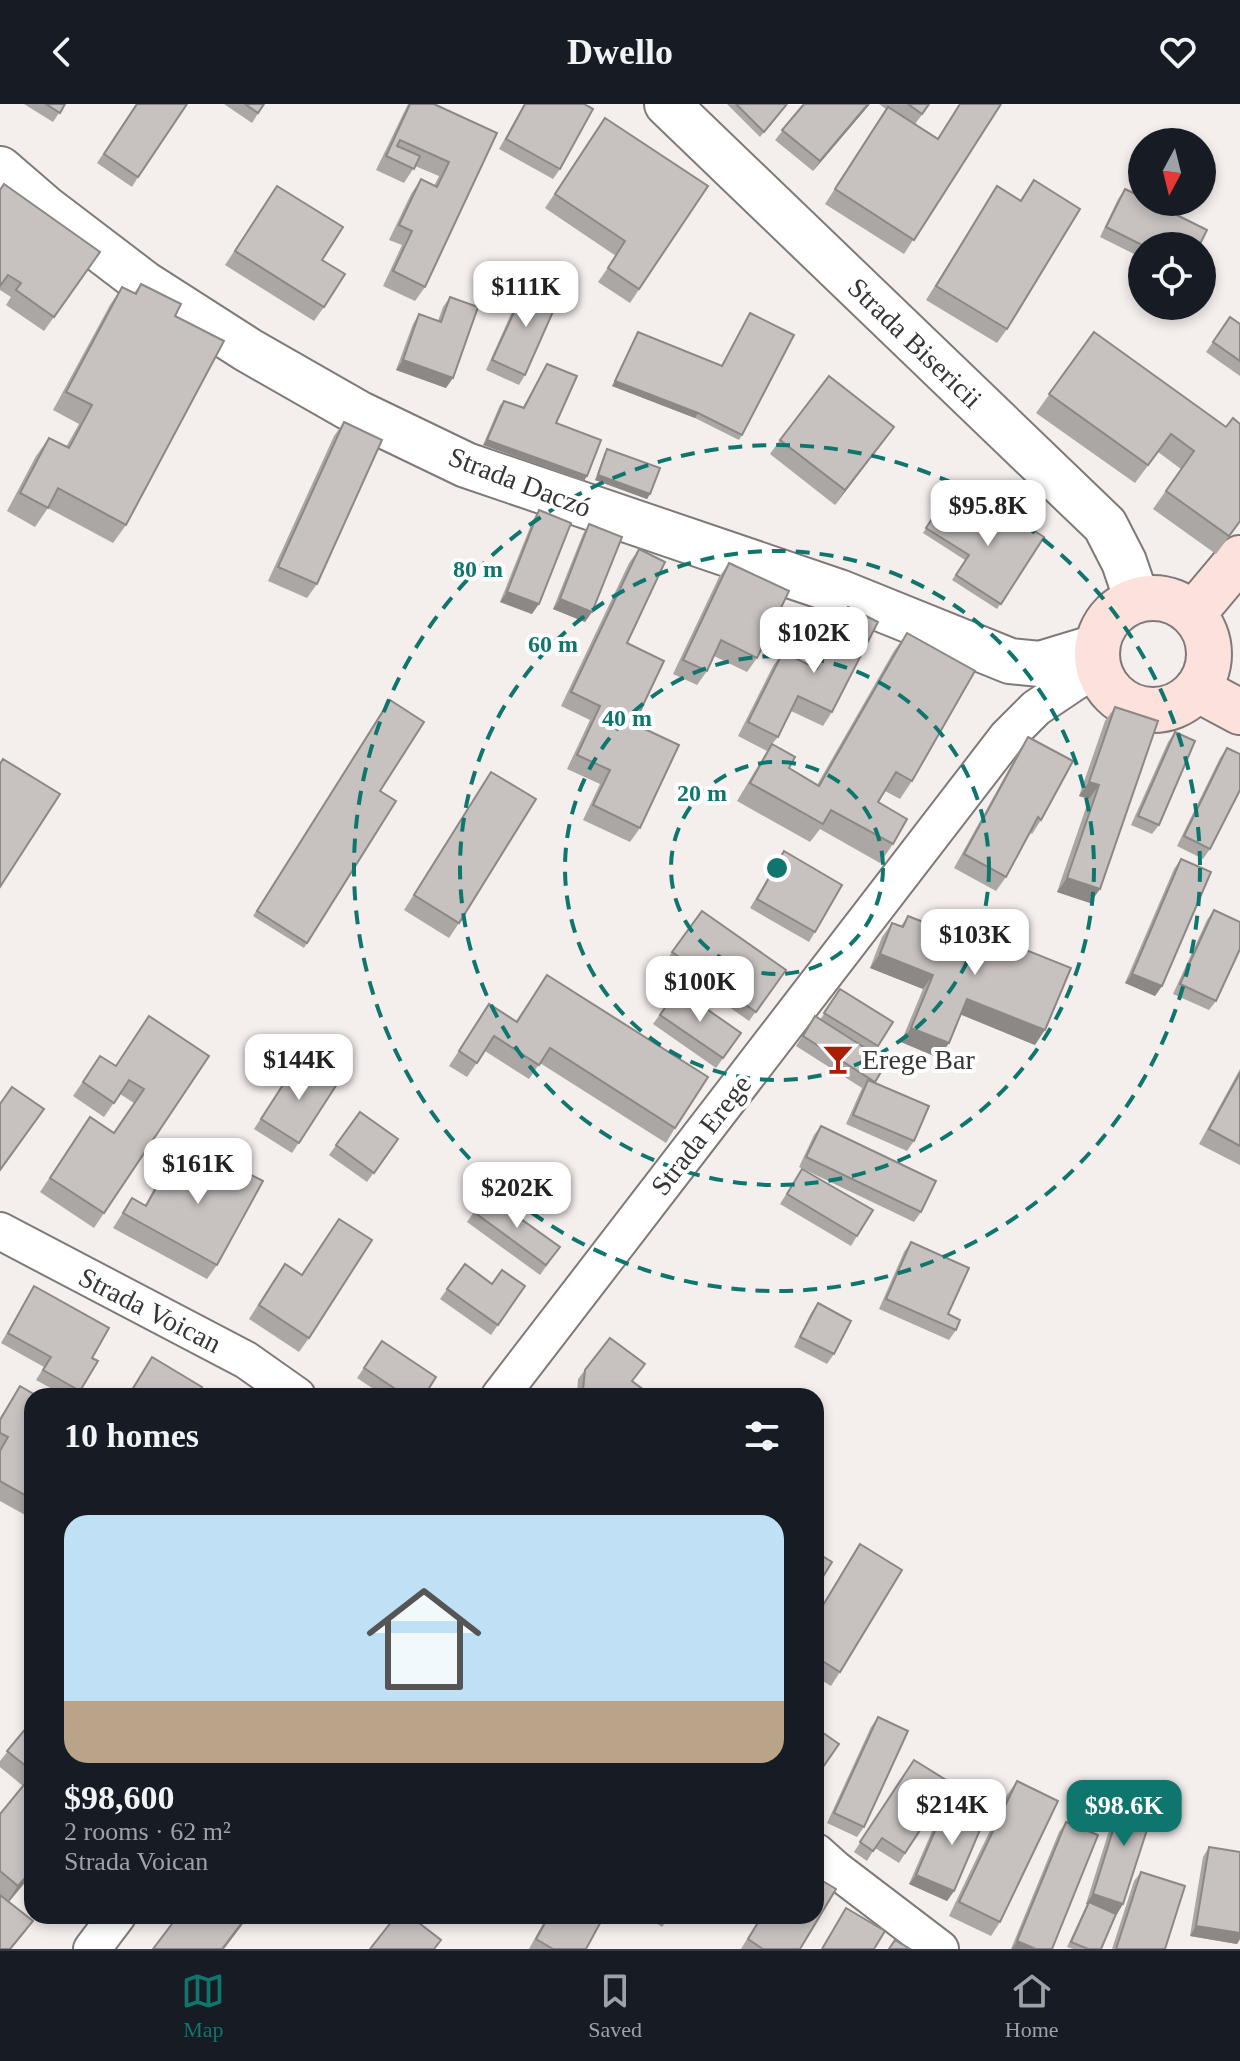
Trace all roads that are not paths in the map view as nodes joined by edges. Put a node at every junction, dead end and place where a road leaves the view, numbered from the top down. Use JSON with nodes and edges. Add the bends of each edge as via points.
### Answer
{"nodes":[{"id":1,"x":667,"y":104,"type":"edge"},
{"id":2,"x":0,"y":169,"type":"edge"},
{"id":3,"x":1240,"y":558,"type":"edge"},
{"id":4,"x":1137,"y":600,"type":"junction"},
{"id":5,"x":1193,"y":614,"type":"junction"},
{"id":6,"x":1097,"y":657,"type":"junction"},
{"id":7,"x":1197,"y":689,"type":"junction"},
{"id":8,"x":1240,"y":712,"type":"edge"},
{"id":9,"x":0,"y":1231,"type":"edge"},
{"id":10,"x":286,"y":1388,"type":"edge"},
{"id":11,"x":506,"y":1388,"type":"edge"},
{"id":12,"x":824,"y":1859,"type":"edge"},
{"id":13,"x":111,"y":1924,"type":"edge"},
{"id":14,"x":92,"y":1949,"type":"edge"},
{"id":15,"x":940,"y":1949,"type":"edge"}],
"edges":[{"from":1,"to":4,"type":"street","name":"Strada Bisericii","via":[[1105,525]]},
{"from":2,"to":6,"type":"street","name":"Strada Daczó","via":[[145,284],[248,350],[360,414],[466,465],[839,592],[1010,661],[1040,664]]},
{"from":3,"to":5,"type":"main road"},
{"from":4,"to":5,"type":"main road","via":[[1167,599]]},
{"from":4,"to":6,"type":"main road","via":[[1107,620]]},
{"from":5,"to":7,"type":"main road","via":[[1209,642],[1206,675]]},
{"from":6,"to":7,"type":"main road","via":[[1104,684],[1132,707],[1168,709]]},
{"from":6,"to":11,"type":"street","name":"Strada Erege","via":[[1007,737]]},
{"from":7,"to":8,"type":"main road"},
{"from":9,"to":10,"type":"street","name":"Strada Voican","via":[[246,1360]]},
{"from":12,"to":15,"type":"street"},
{"from":13,"to":14,"type":"street"}]}
